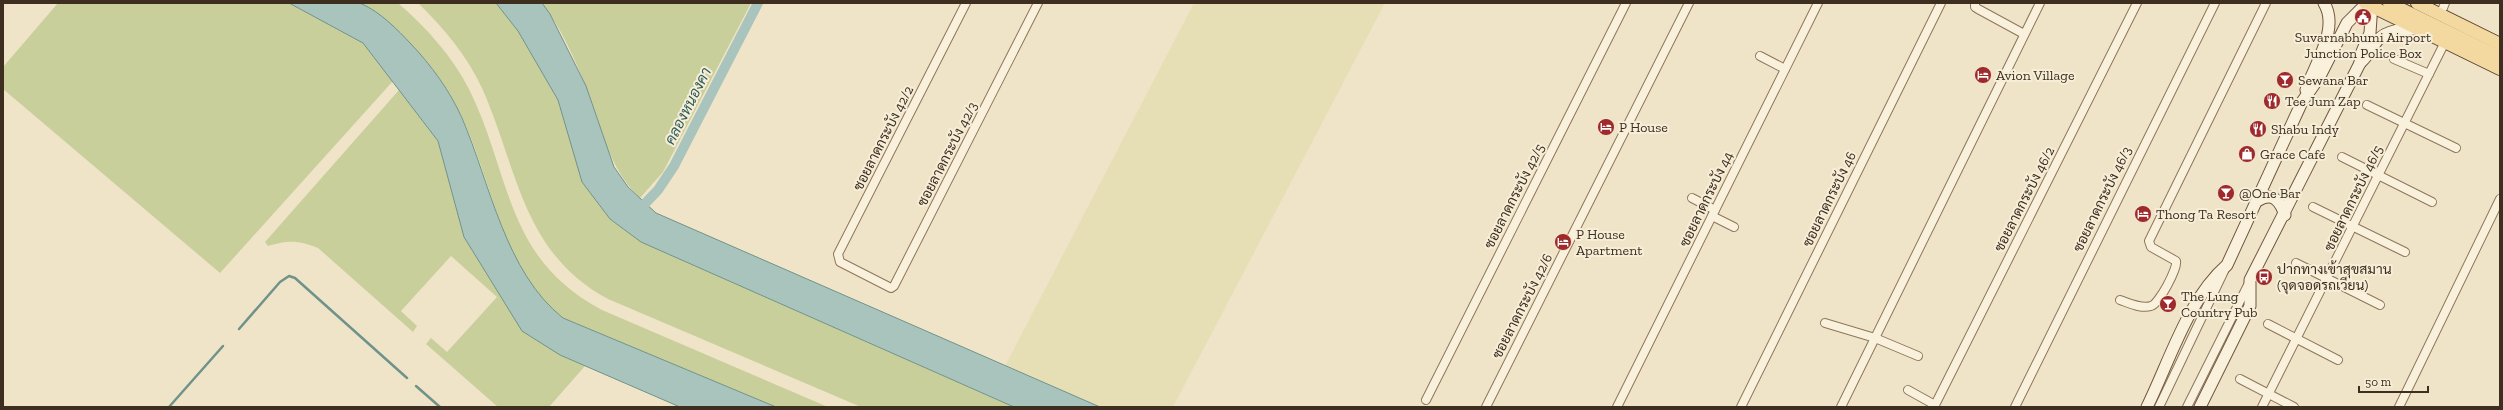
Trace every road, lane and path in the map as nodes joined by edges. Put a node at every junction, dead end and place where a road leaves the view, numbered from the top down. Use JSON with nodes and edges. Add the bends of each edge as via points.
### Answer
{"nodes":[{"id":1,"x":966,"y":3,"type":"edge"},
{"id":2,"x":1038,"y":3,"type":"edge"},
{"id":3,"x":1626,"y":3,"type":"edge"},
{"id":4,"x":1689,"y":3,"type":"edge"},
{"id":5,"x":1818,"y":3,"type":"edge"},
{"id":6,"x":1941,"y":3,"type":"edge"},
{"id":7,"x":1975,"y":3,"type":"edge"},
{"id":8,"x":2040,"y":3,"type":"edge"},
{"id":9,"x":2137,"y":3,"type":"edge"},
{"id":10,"x":2215,"y":3,"type":"edge"},
{"id":11,"x":2266,"y":3,"type":"edge"},
{"id":12,"x":2324,"y":3,"type":"edge"},
{"id":13,"x":2389,"y":3,"type":"edge"},
{"id":14,"x":2417,"y":3,"type":"edge"},
{"id":15,"x":2368,"y":4,"type":"edge"},
{"id":16,"x":2440,"y":5,"type":"edge"},
{"id":17,"x":2418,"y":29,"type":"junction"},
{"id":18,"x":2024,"y":34,"type":"junction"},
{"id":19,"x":2500,"y":37,"type":"edge"},
{"id":20,"x":2445,"y":42,"type":"junction"},
{"id":21,"x":2500,"y":44,"type":"edge"},
{"id":22,"x":1760,"y":56,"type":"dead end"},
{"id":23,"x":2500,"y":57,"type":"edge"},
{"id":24,"x":2394,"y":59,"type":"dead end"},
{"id":25,"x":2360,"y":63,"type":"junction"},
{"id":26,"x":1785,"y":69,"type":"junction"},
{"id":27,"x":2500,"y":69,"type":"edge"},
{"id":28,"x":2429,"y":74,"type":"junction"},
{"id":29,"x":2302,"y":102,"type":"junction"},
{"id":30,"x":2367,"y":105,"type":"dead end"},
{"id":31,"x":2404,"y":123,"type":"junction"},
{"id":32,"x":2456,"y":148,"type":"dead end"},
{"id":33,"x":2342,"y":157,"type":"dead end"},
{"id":34,"x":2379,"y":176,"type":"junction"},
{"id":35,"x":1692,"y":198,"type":"dead end"},
{"id":36,"x":2500,"y":199,"type":"edge"},
{"id":37,"x":2259,"y":200,"type":"junction"},
{"id":38,"x":2432,"y":202,"type":"dead end"},
{"id":39,"x":2313,"y":207,"type":"dead end"},
{"id":40,"x":1714,"y":213,"type":"junction"},
{"id":41,"x":2285,"y":214,"type":"junction"},
{"id":42,"x":1734,"y":227,"type":"dead end"},
{"id":43,"x":2353,"y":228,"type":"junction"},
{"id":44,"x":2405,"y":252,"type":"dead end"},
{"id":45,"x":2296,"y":263,"type":"dead end"},
{"id":46,"x":2227,"y":264,"type":"junction"},
{"id":47,"x":863,"y":273,"type":"joint"},
{"id":48,"x":2327,"y":279,"type":"junction"},
{"id":49,"x":2250,"y":280,"type":"junction"},
{"id":50,"x":2120,"y":300,"type":"dead end"},
{"id":51,"x":2380,"y":305,"type":"dead end"},
{"id":52,"x":1825,"y":323,"type":"dead end"},
{"id":53,"x":2268,"y":324,"type":"dead end"},
{"id":54,"x":1875,"y":338,"type":"junction"},
{"id":55,"x":2297,"y":339,"type":"junction"},
{"id":56,"x":1918,"y":356,"type":"dead end"},
{"id":57,"x":2338,"y":360,"type":"dead end"},
{"id":58,"x":2240,"y":380,"type":"dead end"},
{"id":59,"x":1908,"y":390,"type":"dead end"},
{"id":60,"x":2268,"y":394,"type":"junction"},
{"id":61,"x":1426,"y":400,"type":"dead end"},
{"id":62,"x":1934,"y":406,"type":"edge"},
{"id":63,"x":1486,"y":407,"type":"edge"},
{"id":64,"x":1618,"y":407,"type":"edge"},
{"id":65,"x":1741,"y":407,"type":"edge"},
{"id":66,"x":1841,"y":407,"type":"edge"},
{"id":67,"x":2015,"y":407,"type":"edge"},
{"id":68,"x":2146,"y":407,"type":"edge"},
{"id":69,"x":2159,"y":407,"type":"edge"},
{"id":70,"x":2187,"y":407,"type":"edge"},
{"id":71,"x":2200,"y":407,"type":"edge"},
{"id":72,"x":2262,"y":407,"type":"edge"},
{"id":73,"x":2294,"y":407,"type":"edge"},
{"id":74,"x":2399,"y":407,"type":"edge"}],
"edges":[{"from":1,"to":47,"type":"street","name":"ซอยลาดกระบัง 42/2","via":[[838,254],[840,262]]},
{"from":2,"to":47,"type":"street","name":"ซอยลาดกระบัง 42/3","via":[[894,286],[887,286]]},
{"from":3,"to":61,"type":"street","name":"ซอยลาดกระบัง 42/5"},
{"from":4,"to":63,"type":"street","name":"ซอยลาดกระบัง 42/6"},
{"from":5,"to":26,"type":"street","name":"ซอยลาดกระบัง 44"},
{"from":6,"to":65,"type":"street","name":"ซอยลาดกระบัง 46"},
{"from":7,"to":18,"type":"street","via":[[1978,9]]},
{"from":8,"to":18,"type":"street"},
{"from":9,"to":62,"type":"street","name":"ซอยลาดกระบัง 46/2"},
{"from":10,"to":67,"type":"street","name":"ซอยลาดกระบัง 46/3"},
{"from":11,"to":50,"type":"street","via":[[2149,241],[2151,247],[2176,261],[2175,268],[2158,302],[2153,306]]},
{"from":12,"to":29,"type":"street","via":[[2327,8],[2329,31]]},
{"from":13,"to":23,"type":"main road"},
{"from":14,"to":21,"type":"main road"},
{"from":15,"to":17,"type":"main road"},
{"from":15,"to":25,"type":"street","via":[[2370,33]]},
{"from":15,"to":29,"type":"street","via":[[2347,23],[2320,76]]},
{"from":16,"to":19,"type":"main road"},
{"from":17,"to":20,"type":"main road"},
{"from":17,"to":25,"type":"street","via":[[2400,29],[2383,36]]},
{"from":18,"to":54,"type":"street"},
{"from":20,"to":27,"type":"main road"},
{"from":20,"to":28,"type":"street","name":"ซอยลาดกระบัง 46/5"},
{"from":22,"to":26,"type":"street"},
{"from":24,"to":28,"type":"street"},
{"from":25,"to":41,"type":"street"},
{"from":26,"to":40,"type":"street","name":"ซอยลาดกระบัง 44"},
{"from":28,"to":31,"type":"street","name":"ซอยลาดกระบัง 46/5"},
{"from":29,"to":37,"type":"street"},
{"from":30,"to":31,"type":"street"},
{"from":31,"to":32,"type":"street"},
{"from":31,"to":34,"type":"street","name":"ซอยลาดกระบัง 46/5"},
{"from":33,"to":34,"type":"street"},
{"from":34,"to":38,"type":"street"},
{"from":34,"to":43,"type":"street","name":"ซอยลาดกระบัง 46/5"},
{"from":35,"to":40,"type":"street"},
{"from":36,"to":74,"type":"street"},
{"from":37,"to":41,"type":"street","via":[[2270,196],[2276,199],[2281,203]]},
{"from":37,"to":46,"type":"street"},
{"from":39,"to":43,"type":"street"},
{"from":40,"to":42,"type":"street"},
{"from":40,"to":64,"type":"street","name":"ซอยลาดกระบัง 44"},
{"from":41,"to":49,"type":"street"},
{"from":43,"to":44,"type":"street"},
{"from":43,"to":48,"type":"street","name":"ซอยลาดกระบัง 46/5"},
{"from":45,"to":48,"type":"street"},
{"from":46,"to":68,"type":"street","via":[[2213,277],[2197,300]]},
{"from":46,"to":69,"type":"street"},
{"from":48,"to":51,"type":"street"},
{"from":48,"to":55,"type":"street","name":"ซอยลาดกระบัง 46/5"},
{"from":49,"to":70,"type":"street"},
{"from":49,"to":71,"type":"street","via":[[2250,306]]},
{"from":52,"to":54,"type":"street"},
{"from":53,"to":55,"type":"street"},
{"from":54,"to":56,"type":"street"},
{"from":54,"to":66,"type":"street"},
{"from":55,"to":57,"type":"street"},
{"from":55,"to":60,"type":"street","name":"ซอยลาดกระบัง 46/5"},
{"from":58,"to":60,"type":"street"},
{"from":59,"to":62,"type":"street"},
{"from":60,"to":72,"type":"street","name":"ซอยลาดกระบัง 46/5"},
{"from":60,"to":73,"type":"street"}]}
